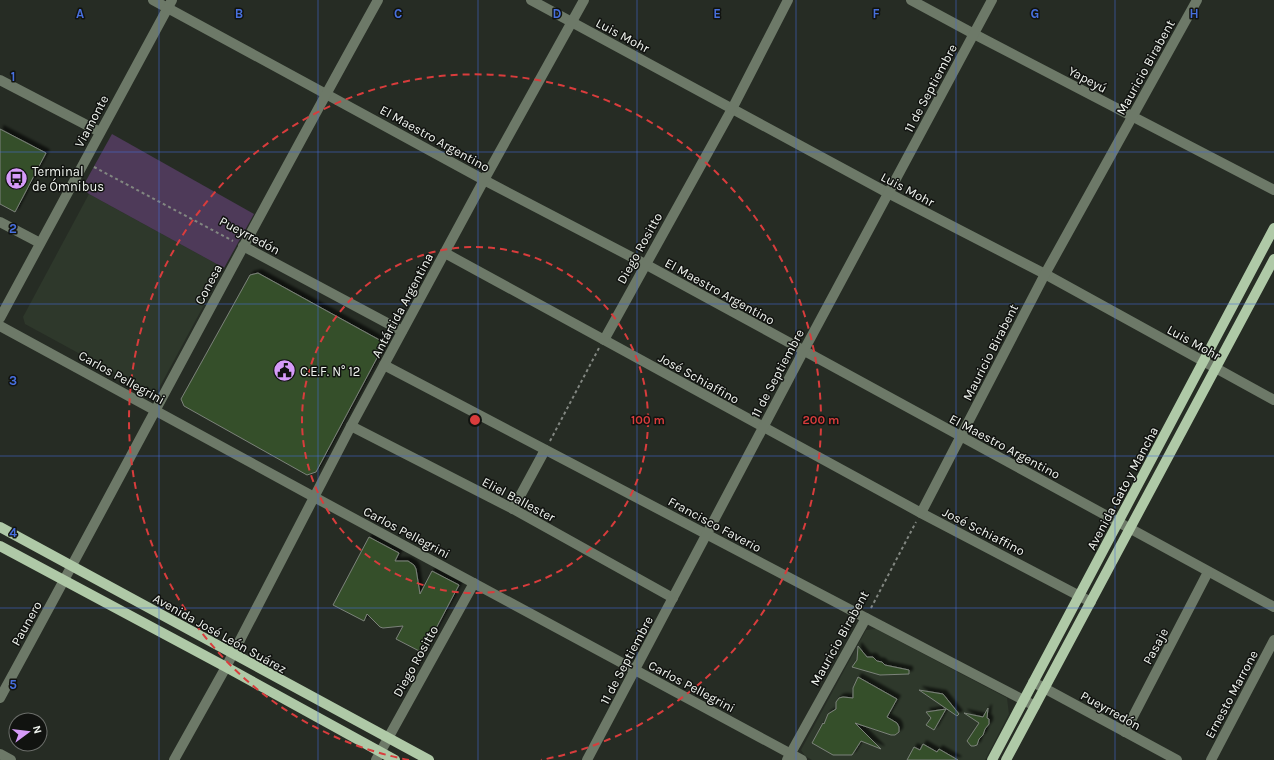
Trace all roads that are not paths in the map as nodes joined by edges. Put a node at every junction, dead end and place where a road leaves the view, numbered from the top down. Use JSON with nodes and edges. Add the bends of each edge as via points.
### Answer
{"nodes":[{"id":1,"x":153,"y":0,"type":"edge"},
{"id":2,"x":378,"y":0,"type":"edge"},
{"id":3,"x":531,"y":0,"type":"edge"},
{"id":4,"x":584,"y":0,"type":"edge"},
{"id":5,"x":788,"y":0,"type":"edge"},
{"id":6,"x":911,"y":0,"type":"edge"},
{"id":7,"x":992,"y":0,"type":"edge"},
{"id":8,"x":1197,"y":0,"type":"edge"},
{"id":9,"x":169,"y":4,"type":"edge"},
{"id":10,"x":572,"y":23,"type":"junction"},
{"id":11,"x":974,"y":34,"type":"junction"},
{"id":12,"x":0,"y":80,"type":"edge"},
{"id":13,"x":326,"y":93,"type":"junction"},
{"id":14,"x":732,"y":109,"type":"junction"},
{"id":15,"x":1133,"y":117,"type":"junction"},
{"id":16,"x":100,"y":132,"type":"junction"},
{"id":17,"x":484,"y":180,"type":"junction"},
{"id":18,"x":1274,"y":190,"type":"edge"},
{"id":19,"x":888,"y":193,"type":"junction"},
{"id":20,"x":0,"y":222,"type":"edge"},
{"id":21,"x":1274,"y":228,"type":"edge"},
{"id":22,"x":40,"y":243,"type":"junction"},
{"id":23,"x":243,"y":246,"type":"junction"},
{"id":24,"x":445,"y":253,"type":"junction"},
{"id":25,"x":1274,"y":259,"type":"edge"},
{"id":26,"x":645,"y":264,"type":"junction"},
{"id":27,"x":1045,"y":274,"type":"junction"},
{"id":28,"x":0,"y":318,"type":"edge"},
{"id":29,"x":0,"y":326,"type":"edge"},
{"id":30,"x":402,"y":331,"type":"junction"},
{"id":31,"x":604,"y":340,"type":"junction"},
{"id":32,"x":803,"y":352,"type":"junction"},
{"id":33,"x":1204,"y":363,"type":"junction"},
{"id":34,"x":384,"y":365,"type":"junction"},
{"id":35,"x":1215,"y":368,"type":"junction"},
{"id":36,"x":1274,"y":400,"type":"edge"},
{"id":37,"x":155,"y":410,"type":"junction"},
{"id":38,"x":351,"y":426,"type":"junction"},
{"id":39,"x":763,"y":427,"type":"junction"},
{"id":40,"x":961,"y":437,"type":"junction"},
{"id":41,"x":545,"y":450,"type":"junction"},
{"id":42,"x":314,"y":497,"type":"junction"},
{"id":43,"x":513,"y":509,"type":"junction"},
{"id":44,"x":920,"y":513,"type":"junction"},
{"id":45,"x":1119,"y":522,"type":"junction"},
{"id":46,"x":0,"y":527,"type":"edge"},
{"id":47,"x":1130,"y":528,"type":"junction"},
{"id":48,"x":706,"y":534,"type":"junction"},
{"id":49,"x":0,"y":546,"type":"edge"},
{"id":50,"x":73,"y":566,"type":"junction"},
{"id":51,"x":1208,"y":572,"type":"junction"},
{"id":52,"x":64,"y":581,"type":"junction"},
{"id":53,"x":474,"y":583,"type":"junction"},
{"id":54,"x":1079,"y":595,"type":"junction"},
{"id":55,"x":673,"y":598,"type":"junction"},
{"id":56,"x":1091,"y":602,"type":"junction"},
{"id":57,"x":1274,"y":607,"type":"edge"},
{"id":58,"x":866,"y":618,"type":"junction"},
{"id":59,"x":1274,"y":640,"type":"edge"},
{"id":60,"x":232,"y":654,"type":"junction"},
{"id":61,"x":226,"y":667,"type":"junction"},
{"id":62,"x":635,"y":671,"type":"junction"},
{"id":63,"x":1033,"y":682,"type":"junction"},
{"id":64,"x":1045,"y":688,"type":"junction"},
{"id":65,"x":0,"y":698,"type":"edge"},
{"id":66,"x":1024,"y":699,"type":"junction"},
{"id":67,"x":1035,"y":706,"type":"junction"},
{"id":68,"x":1125,"y":732,"type":"junction"},
{"id":69,"x":388,"y":738,"type":"junction"},
{"id":70,"x":0,"y":754,"type":"edge"},
{"id":71,"x":378,"y":756,"type":"edge"},
{"id":72,"x":789,"y":757,"type":"edge"},
{"id":73,"x":11,"y":760,"type":"edge"},
{"id":74,"x":174,"y":760,"type":"edge"},
{"id":75,"x":394,"y":760,"type":"edge"},
{"id":76,"x":429,"y":760,"type":"edge"},
{"id":77,"x":587,"y":760,"type":"edge"},
{"id":78,"x":802,"y":760,"type":"edge"},
{"id":79,"x":992,"y":760,"type":"edge"},
{"id":80,"x":1006,"y":760,"type":"edge"},
{"id":81,"x":1177,"y":760,"type":"edge"},
{"id":82,"x":1211,"y":760,"type":"edge"}],
"edges":[{"from":1,"to":9,"type":"street","name":"El Maestro Argentino"},
{"from":2,"to":13,"type":"street","name":"Conesa"},
{"from":3,"to":10,"type":"street","name":"Luis Mohr"},
{"from":4,"to":10,"type":"street","name":"Antártida Argentina"},
{"from":5,"to":14,"type":"street","name":"Diego Rositto"},
{"from":6,"to":11,"type":"street","name":"Yapeyú"},
{"from":7,"to":11,"type":"street","name":"11 de Septiembre"},
{"from":8,"to":15,"type":"street","name":"Mauricio Birabent"},
{"from":9,"to":13,"type":"street","name":"El Maestro Argentino"},
{"from":9,"to":16,"type":"street","name":"Viamonte"},
{"from":10,"to":14,"type":"street","name":"Luis Mohr"},
{"from":10,"to":17,"type":"street","name":"Antártida Argentina"},
{"from":11,"to":15,"type":"street","name":"Yapeyú"},
{"from":11,"to":19,"type":"street","name":"11 de Septiembre"},
{"from":12,"to":16,"type":"street"},
{"from":13,"to":17,"type":"street","name":"El Maestro Argentino"},
{"from":13,"to":23,"type":"street","name":"Conesa"},
{"from":14,"to":19,"type":"street","name":"Luis Mohr"},
{"from":14,"to":26,"type":"street","name":"Diego Rositto"},
{"from":15,"to":18,"type":"street","name":"Yapeyú"},
{"from":15,"to":27,"type":"street","name":"Mauricio Birabent"},
{"from":16,"to":22,"type":"street","name":"Viamonte"},
{"from":17,"to":24,"type":"street","name":"Antártida Argentina"},
{"from":17,"to":26,"type":"street","name":"El Maestro Argentino"},
{"from":19,"to":27,"type":"street","name":"Luis Mohr"},
{"from":19,"to":32,"type":"street","name":"11 de Septiembre"},
{"from":20,"to":22,"type":"street"},
{"from":21,"to":33,"type":"main road","name":"Avenida Gato y Mancha"},
{"from":22,"to":28,"type":"street","name":"Viamonte"},
{"from":23,"to":30,"type":"street","name":"Pueyrredón"},
{"from":23,"to":37,"type":"street","name":"Conesa"},
{"from":24,"to":30,"type":"street","name":"Antártida Argentina"},
{"from":24,"to":31,"type":"street","name":"José Schiaffino"},
{"from":25,"to":35,"type":"main road","name":"Avenida Gato y Mancha"},
{"from":26,"to":31,"type":"street","name":"Diego Rositto"},
{"from":26,"to":32,"type":"street","name":"El Maestro Argentino"},
{"from":27,"to":33,"type":"street","name":"Luis Mohr"},
{"from":27,"to":40,"type":"street","name":"Mauricio Birabent"},
{"from":29,"to":37,"type":"street","name":"Carlos Pellegrini"},
{"from":30,"to":34,"type":"street","name":"Antártida Argentina"},
{"from":31,"to":39,"type":"street","name":"José Schiaffino"},
{"from":32,"to":39,"type":"street","name":"11 de Septiembre"},
{"from":32,"to":40,"type":"street","name":"El Maestro Argentino"},
{"from":33,"to":35,"type":"street","name":"Luis Mohr"},
{"from":33,"to":45,"type":"main road","name":"Avenida Gato y Mancha"},
{"from":34,"to":38,"type":"street","name":"Antártida Argentina"},
{"from":34,"to":41,"type":"street","name":"Francisco Faverio"},
{"from":35,"to":36,"type":"street","name":"Luis Mohr"},
{"from":35,"to":47,"type":"main road","name":"Avenida Gato y Mancha"},
{"from":37,"to":42,"type":"street","name":"Carlos Pellegrini"},
{"from":37,"to":50,"type":"street","name":"Conesa"},
{"from":38,"to":42,"type":"street","name":"Antártida Argentina"},
{"from":38,"to":43,"type":"street","name":"Eliel Ballester"},
{"from":39,"to":44,"type":"street","name":"José Schiaffino"},
{"from":39,"to":48,"type":"street","name":"11 de Septiembre"},
{"from":40,"to":44,"type":"street","name":"Mauricio Birabent"},
{"from":40,"to":45,"type":"street","name":"El Maestro Argentino"},
{"from":41,"to":43,"type":"street"},
{"from":41,"to":48,"type":"street","name":"Francisco Faverio"},
{"from":42,"to":53,"type":"street","name":"Carlos Pellegrini"},
{"from":42,"to":60,"type":"street","name":"Antártida Argentina"},
{"from":43,"to":55,"type":"street","name":"Eliel Ballester"},
{"from":44,"to":54,"type":"street","name":"José Schiaffino"},
{"from":45,"to":47,"type":"street","name":"El Maestro Argentino"},
{"from":45,"to":54,"type":"main road","name":"Avenida Gato y Mancha"},
{"from":46,"to":50,"type":"main road","name":"Avenida José León Suárez"},
{"from":47,"to":51,"type":"street","name":"El Maestro Argentino"},
{"from":47,"to":56,"type":"main road","name":"Avenida Gato y Mancha"},
{"from":48,"to":55,"type":"street","name":"11 de Septiembre"},
{"from":48,"to":58,"type":"street","name":"Francisco Faverio"},
{"from":49,"to":52,"type":"main road","name":"Avenida José León Suárez"},
{"from":50,"to":52,"type":"street","name":"Conesa"},
{"from":50,"to":60,"type":"main road","name":"Avenida José León Suárez"},
{"from":51,"to":57,"type":"street","name":"El Maestro Argentino"},
{"from":51,"to":68,"type":"street","name":"Pasaje"},
{"from":52,"to":61,"type":"main road","name":"Avenida José León Suárez"},
{"from":52,"to":65,"type":"street","name":"Paunero"},
{"from":53,"to":62,"type":"street","name":"Carlos Pellegrini"},
{"from":53,"to":69,"type":"street","name":"Diego Rositto"},
{"from":54,"to":56,"type":"street","name":"José Schiaffino"},
{"from":54,"to":63,"type":"main road","name":"Avenida Gato y Mancha"},
{"from":55,"to":62,"type":"street","name":"11 de Septiembre"},
{"from":56,"to":64,"type":"main road","name":"Avenida Gato y Mancha"},
{"from":58,"to":66,"type":"street","name":"Francisco Faverio"},
{"from":58,"to":72,"type":"street","name":"Mauricio Birabent"},
{"from":59,"to":82,"type":"street","name":"Ernesto Marrone"},
{"from":60,"to":61,"type":"street","name":"Antártida Argentina"},
{"from":60,"to":69,"type":"main road","name":"Avenida José León Suárez"},
{"from":61,"to":71,"type":"main road","name":"Avenida José León Suárez"},
{"from":61,"to":74,"type":"street","name":"Antártida Argentina"},
{"from":62,"to":72,"type":"street","name":"Carlos Pellegrini"},
{"from":62,"to":77,"type":"street","name":"11 de Septiembre"},
{"from":63,"to":64,"type":"street","name":"Pueyrredón"},
{"from":63,"to":66,"type":"main road","name":"Avenida Gato y Mancha"},
{"from":64,"to":67,"type":"main road","name":"Avenida Gato y Mancha"},
{"from":64,"to":68,"type":"street","name":"Pueyrredón"},
{"from":66,"to":67,"type":"street","name":"Francisco Faverio"},
{"from":66,"to":79,"type":"main road","name":"Avenida Gato y Mancha"},
{"from":67,"to":80,"type":"main road","name":"Avenida Gato y Mancha"},
{"from":68,"to":81,"type":"street","name":"Pueyrredón"},
{"from":69,"to":71,"type":"street","name":"Diego Rositto"},
{"from":69,"to":76,"type":"main road","name":"Avenida José León Suárez"},
{"from":70,"to":73,"type":"street"},
{"from":71,"to":75,"type":"main road","name":"Avenida José León Suárez"},
{"from":72,"to":78,"type":"street","name":"Carlos Pellegrini"}]}
